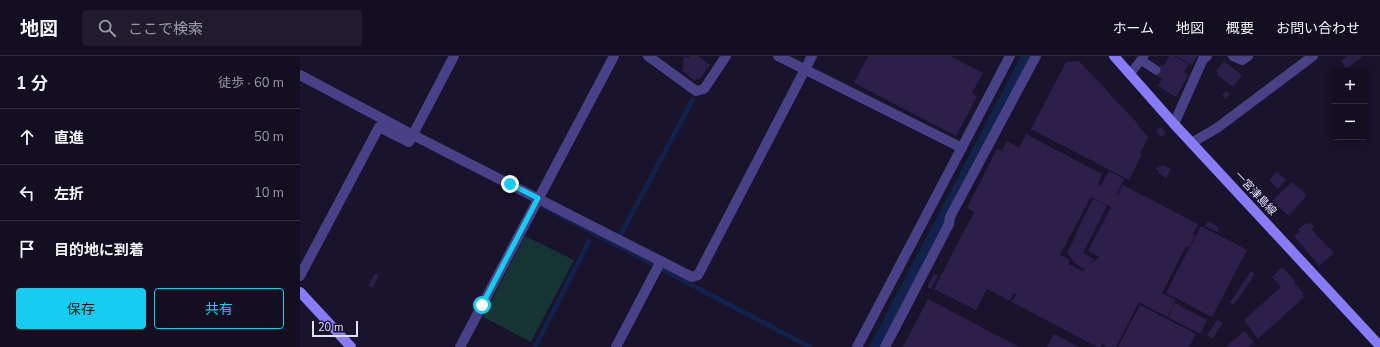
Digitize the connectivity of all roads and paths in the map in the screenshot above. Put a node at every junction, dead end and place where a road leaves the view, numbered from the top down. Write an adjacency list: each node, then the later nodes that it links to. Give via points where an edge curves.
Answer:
1 (454, 56): 20 (street)
2 (614, 56): 23 (street)
3 (648, 56): 4 (street, via 696,91 704,89)
4 (726, 56)
5 (778, 56): 15 (street)
6 (812, 56): 15 (street)
7 (1010, 56): 22 (street)
8 (1036, 56): 32 (street, via 950,217 949,224)
9 (1114, 56): 17 (main road, 一宮津島線)
10 (1207, 56): 19 (street, via 1203,59)
11 (1233, 56): 12 (street, via 1242,60)
12 (1248, 56)
13 (1313, 56): 21 (street, via 1217,128)
14 (1142, 58): 16 (lane); 17 (lane)
15 (805, 69): 22 (street); 24 (street, via 698,275 692,277)
16 (1156, 70)
17 (1130, 74): 19 (main road, 一宮津島線)
18 (300, 75): 20 (street)
19 (1174, 124): 21 (main road, 一宮津島線)
20 (413, 135): 23 (street); 25 (street, via 409,142 379,127)
21 (1192, 142): 27 (main road, 一宮津島線)
22 (962, 148): 31 (street)
23 (538, 198): 24 (street); 29 (street)
24 (661, 261): 30 (street)
25 (300, 276)
26 (300, 292): 28 (main road)
27 (1380, 346)
28 (351, 347)
29 (460, 347)
30 (616, 347)
31 (857, 347)
32 (885, 347)

